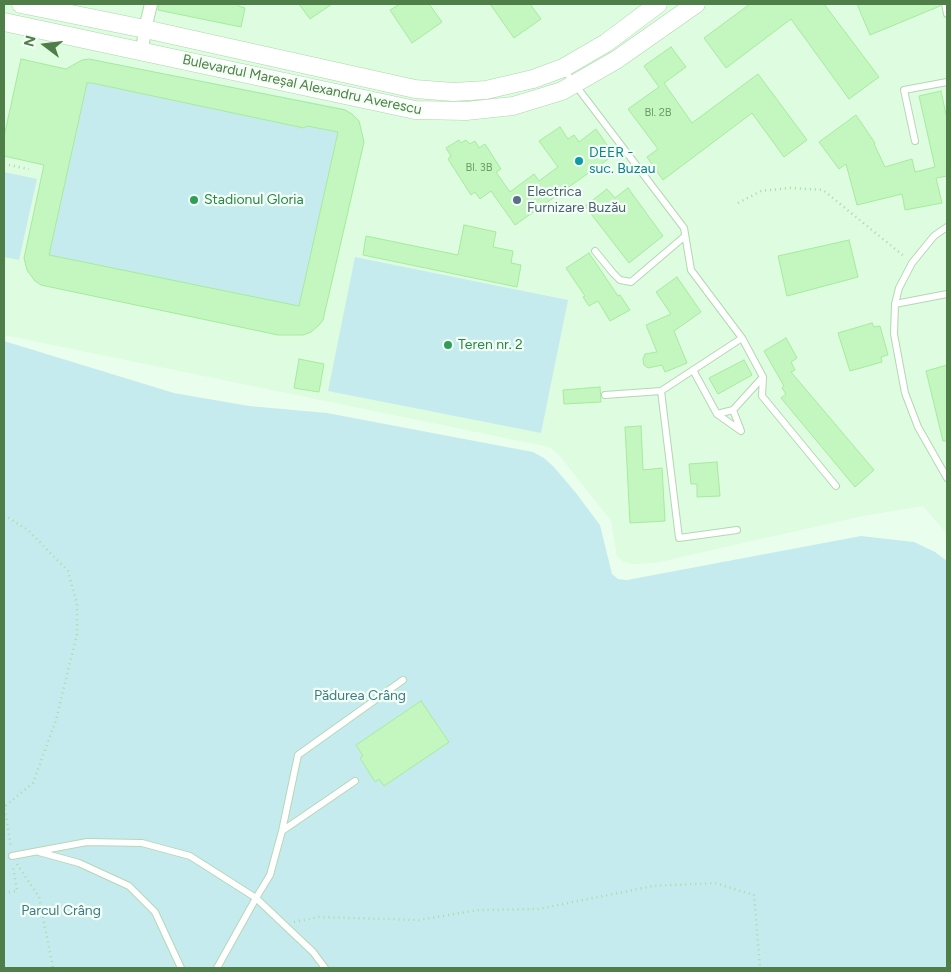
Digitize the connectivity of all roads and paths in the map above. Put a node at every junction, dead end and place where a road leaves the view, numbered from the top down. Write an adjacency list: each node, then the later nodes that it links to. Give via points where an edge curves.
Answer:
1 (21, 4): 8 (main road, Bulevardul Mareșal Alexandru Averescu)
2 (151, 4): 8 (street)
3 (658, 4): 10 (main road, Bulevardul Mareșal Alexandru Averescu, via 606,43)
4 (945, 4): 6 (lane)
5 (687, 6): 12 (main road, Bulevardul Mareșal Alexandru Averescu, via 616,60)
6 (947, 14)
7 (4, 22): 9 (main road, Bulevardul Mareșal Alexandru Averescu)
8 (145, 29): 9 (street); 10 (main road, Bulevardul Mareșal Alexandru Averescu, via 415,89 486,90)
9 (142, 51): 12 (main road, Bulevardul Mareșal Alexandru Averescu, via 414,110 439,112 490,110 541,98)
10 (563, 68): 12 (lane)
11 (947, 82): 13 (lane, via 904,90)
12 (574, 85): 18 (lane, via 684,228)
13 (915, 141)
14 (4, 164): 15 (path)
15 (29, 169)
16 (738, 203): 20 (path, via 761,191 790,188 823,190)
17 (947, 227): 20 (lane, via 934,236)
18 (685, 236): 19 (lane, via 630,282 613,274); 23 (lane, via 691,270)
19 (596, 251)
20 (912, 263): 22 (lane)
21 (947, 294): 22 (lane)
22 (895, 304): 32 (lane, via 894,334 905,393 918,427)
23 (742, 338): 24 (lane); 25 (lane)
24 (693, 370): 26 (lane); 31 (lane)
25 (763, 377): 27 (lane); 29 (lane)
26 (661, 391): 28 (lane); 35 (lane, via 679,538)
27 (749, 391): 29 (lane); 30 (lane)
28 (605, 396)
29 (762, 396): 33 (lane)
30 (733, 410): 31 (lane); 31 (lane, via 741,431)
31 (718, 414)
32 (947, 478)
33 (836, 486)
34 (4, 515): 38 (path, via 28,530 68,571 77,604 77,634 56,720 33,783 4,807)
35 (737, 530)
36 (403, 680): 39 (lane, via 298,755)
37 (355, 781): 39 (lane)
38 (7, 822)
39 (282, 831): 42 (lane, via 270,875)
40 (38, 851): 41 (lane); 42 (lane, via 87,842 142,843 190,856); 45 (lane, via 79,863 129,886 155,912)
41 (12, 856): 44 (path, via 39,897)
42 (256, 898): 43 (lane); 46 (lane)
43 (283, 924): 47 (lane); 48 (path, via 319,917 419,920 479,910 538,909 653,886 714,883 754,894)
44 (54, 968)
45 (181, 968)
46 (217, 968)
47 (325, 968)
48 (760, 968)

